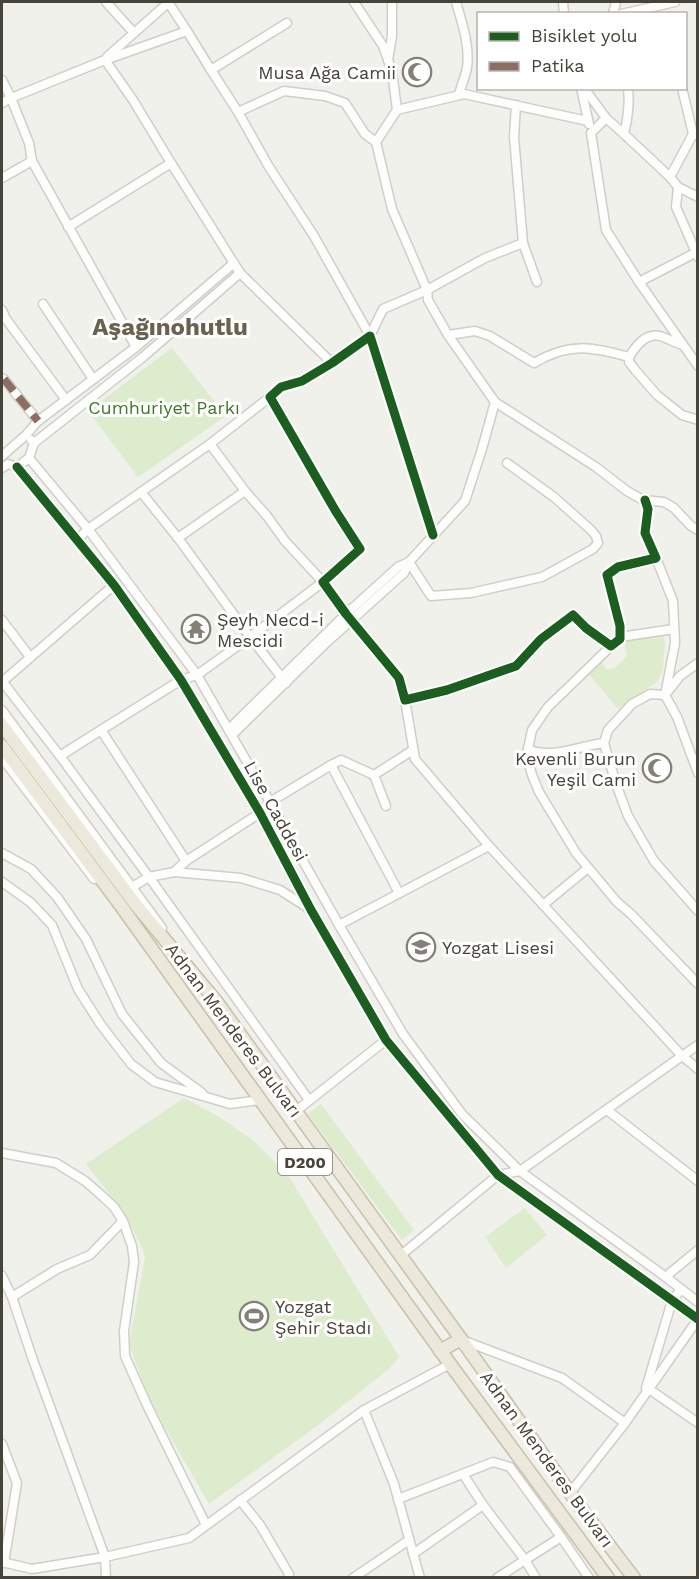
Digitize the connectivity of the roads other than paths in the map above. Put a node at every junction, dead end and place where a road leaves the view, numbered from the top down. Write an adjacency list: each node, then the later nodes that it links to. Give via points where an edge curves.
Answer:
1 (106, 2): 10 (street)
2 (168, 2): 9 (street); 10 (street)
3 (354, 2): 12 (street)
4 (392, 2): 12 (street)
5 (456, 2): 19 (street, via 468,48)
6 (667, 5): 7 (street)
7 (631, 12)
8 (287, 23): 13 (street)
9 (187, 31): 11 (street); 13 (street)
10 (134, 33): 11 (street)
11 (105, 60): 20 (street); 32 (street)
12 (388, 60): 23 (street)
13 (211, 70): 24 (street)
14 (2, 80): 20 (street)
15 (583, 90): 26 (street)
16 (585, 90): 25 (street)
17 (628, 90): 28 (street)
18 (683, 90): 29 (street)
19 (459, 95): 22 (street); 23 (street)
20 (10, 98): 21 (street); 31 (street, via 29,143)
21 (2, 103)
22 (516, 105): 26 (street); 38 (street, via 514,137)
23 (397, 110): 30 (street)
24 (238, 112): 30 (street, via 284,92 325,96 345,103 365,134); 49 (street)
25 (606, 118): 27 (street); 28 (street)
26 (588, 121): 27 (street)
27 (591, 133): 43 (street, via 606,230)
28 (624, 134): 33 (street)
29 (695, 135): 33 (street)
30 (376, 142): 44 (street, via 392,209)
31 (32, 161): 34 (street); 37 (street)
32 (171, 163): 37 (street); 40 (street)
33 (670, 177): 35 (street)
34 (2, 178)
35 (678, 187): 36 (street); 39 (street, via 676,207)
36 (698, 197)
37 (68, 227): 51 (street)
38 (523, 243): 42 (street); 44 (street, via 485,258)
39 (696, 255): 43 (street)
40 (234, 263): 41 (street); 51 (street)
41 (240, 273): 53 (street); 63 (street)
42 (537, 282)
43 (639, 282): 50 (street)
44 (427, 291): 48 (street); 49 (street, via 383,309)
45 (43, 304): 56 (street)
46 (2, 310): 47 (street)
47 (4, 321): 58 (street)
48 (448, 335): 52 (street, via 475,331 534,363 560,351 585,347); 59 (street)
49 (370, 336): 53 (street); 75 (street)
50 (683, 345): 52 (street, via 652,336 644,339); 54 (street)
51 (136, 346): 56 (street)
52 (629, 357): 60 (street, via 629,362 657,394 682,415)
53 (332, 363): 57 (street, via 302,381 281,387)
54 (698, 366)
55 (2, 378): 61 (street)
56 (93, 379): 58 (street)
57 (270, 397): 64 (street); 80 (street, via 360,549)
58 (66, 400): 61 (street)
59 (495, 402): 72 (street); 75 (street, via 465,501)
60 (698, 420)
61 (38, 421): 62 (street)
62 (26, 435): 63 (street); 65 (street)
63 (34, 444): 66 (street)
64 (210, 444): 70 (street); 71 (street)
65 (3, 455): 68 (street)
66 (29, 458): 69 (street); 73 (street, Lise Caddesi)
67 (507, 463): 79 (street, via 554,497 591,530 598,543 542,577 471,592 430,596)
68 (5, 466): 69 (street)
69 (17, 467): 77 (street, Lise Caddesi)
70 (141, 492): 73 (street); 76 (street)
71 (245, 492): 76 (street); 80 (street)
72 (645, 500): 74 (street, via 664,502); 78 (street, via 645,533)
73 (88, 530): 77 (street); 90 (street, Lise Caddesi)
74 (698, 530)
75 (432, 535): 79 (street)
76 (178, 538): 85 (street)
77 (77, 540): 81 (street, Lise Caddesi)
78 (656, 558): 84 (street, via 673,601); 86 (street, via 618,567 607,575)
79 (409, 562): 82 (street, via 398,567)
80 (323, 582): 82 (street); 85 (street)
81 (114, 585): 88 (street); 91 (street, Lise Caddesi)
82 (349, 617): 93 (street); 95 (street, via 399,678)
83 (2, 620): 88 (street)
84 (674, 629): 86 (street); 94 (street)
85 (250, 637): 90 (street); 93 (street)
86 (620, 637): 87 (street)
87 (611, 646): 95 (street, via 573,615 541,639 516,666); 102 (street, via 548,707 532,730)
88 (30, 657): 92 (street)
89 (698, 663): 94 (street, via 680,676)
90 (197, 675): 91 (street); 99 (street, Lise Caddesi)
91 (181, 680): 98 (street); 111 (street, Lise Caddesi)
92 (2, 681): 104 (street)
93 (284, 681): 99 (street)
94 (665, 695): 100 (street, via 650,694 632,704 608,730); 107 (street)
95 (405, 700): 103 (street)
96 (2, 710): 119 (street)
97 (2, 725): 126 (highway, Adnan Menderes Bulvarı / D200, via 136,905)
98 (101, 730): 104 (street); 114 (street)
99 (230, 732): 109 (street, Lise Caddesi)
100 (604, 743): 102 (street, via 565,752); 123 (street, via 628,816 654,861)
101 (2, 746): 128 (highway, Adnan Menderes Bulvarı / D200)
102 (528, 749): 115 (street, via 540,792)
103 (413, 750): 108 (street); 112 (street, via 415,759)
104 (60, 756): 117 (street)
105 (2, 758): 128 (street)
106 (331, 765): 108 (street, via 341,759); 109 (street); 120 (street)
107 (698, 773)
108 (374, 775): 110 (street)
109 (270, 802): 111 (street); 124 (street, Lise Caddesi)
110 (386, 806)
111 (260, 813): 114 (street); 122 (street, Lise Caddesi)
112 (489, 846): 120 (street); 121 (street)
113 (2, 853): 132 (street, via 31,869 57,897 86,939 122,1014 160,1063)
114 (186, 861): 116 (street)
115 (588, 868): 121 (street); 125 (street)
116 (174, 872): 117 (street); 122 (street, via 241,878 280,890)
117 (149, 877): 119 (street); 134 (street)
118 (2, 882): 132 (street, via 30,902 52,925 78,989 131,1064 155,1082)
119 (132, 887): 126 (street)
120 (399, 893): 124 (street)
121 (543, 905): 130 (street)
122 (310, 910): 127 (street, Lise Caddesi)
123 (698, 911)
124 (339, 925): 138 (street, Lise Caddesi, via 416,1052 462,1114)
125 (698, 984)
126 (216, 1001): 136 (highway, Adnan Menderes Bulvarı / D200)
127 (387, 1040): 134 (street); 139 (street, Lise Caddesi)
128 (218, 1042): 133 (highway, Adnan Menderes Bulvarı / D200)
129 (698, 1045): 130 (street)
130 (682, 1056): 131 (street); 135 (street)
131 (698, 1069)
132 (207, 1097): 133 (street, via 230,1104)
133 (260, 1100): 153 (highway, Adnan Menderes Bulvarı / D200)
134 (309, 1100): 136 (street)
135 (607, 1110): 138 (street); 140 (street)
136 (296, 1111): 143 (highway, Adnan Menderes Bulvarı / D200)
137 (2, 1153): 141 (street, via 56,1163 85,1181 114,1207)
138 (520, 1171): 139 (street); 145 (street, Lise Caddesi)
139 (498, 1175): 143 (street); 148 (street, Lise Caddesi)
140 (698, 1180)
141 (123, 1221): 147 (street, via 90,1255 57,1269); 168 (street, via 134,1262 124,1331 125,1356)
142 (698, 1250): 145 (street)
143 (400, 1256): 151 (highway, Adnan Menderes Bulvarı / D200)
144 (2, 1276): 147 (street)
145 (667, 1278): 146 (street, Lise Caddesi)
146 (681, 1289): 148 (street); 149 (street, Lise Caddesi)
147 (12, 1297): 172 (street)
148 (672, 1301): 150 (street, Lise Caddesi); 158 (street)
149 (698, 1302)
150 (698, 1319): 157 (street)
151 (461, 1339): 152 (street); 153 (highway); 155 (highway, Adnan Menderes Bulvarı / D200)
152 (482, 1348): 155 (street); 160 (street, via 562,1378)
153 (440, 1351): 154 (highway, Adnan Menderes Bulvarı / D200)
154 (450, 1364): 156 (highway, Adnan Menderes Bulvarı / D200); 159 (street)
155 (478, 1364): 156 (highway); 164 (highway, Adnan Menderes Bulvarı / D200)
156 (459, 1376): 183 (highway, Adnan Menderes Bulvarı / D200)
157 (649, 1389): 158 (street); 161 (street)
158 (643, 1397): 160 (street)
159 (364, 1410): 165 (street); 166 (street)
160 (625, 1423): 164 (street)
161 (698, 1423)
162 (2, 1444): 174 (street, via 17,1483)
163 (463, 1474): 165 (street); 167 (street); 169 (street, via 493,1462 510,1467)
164 (570, 1493): 184 (highway, Adnan Menderes Bulvarı / D200)
165 (398, 1499): 170 (street)
166 (240, 1500): 168 (street); 177 (street, via 260,1525)
167 (483, 1505): 171 (street); 173 (street)
168 (206, 1525): 172 (street, via 189,1538)
169 (561, 1537): 173 (street); 182 (street)
170 (409, 1540): 171 (street); 178 (street)
171 (413, 1554): 179 (street)
172 (105, 1557): 175 (street); 176 (street)
173 (525, 1560): 180 (street); 181 (street)
174 (3, 1562): 175 (street)
175 (32, 1574)
176 (106, 1578)
177 (288, 1578)
178 (353, 1578)
179 (420, 1578)
180 (497, 1578)
181 (536, 1578)
182 (589, 1578)
183 (608, 1578)
184 (634, 1578)

